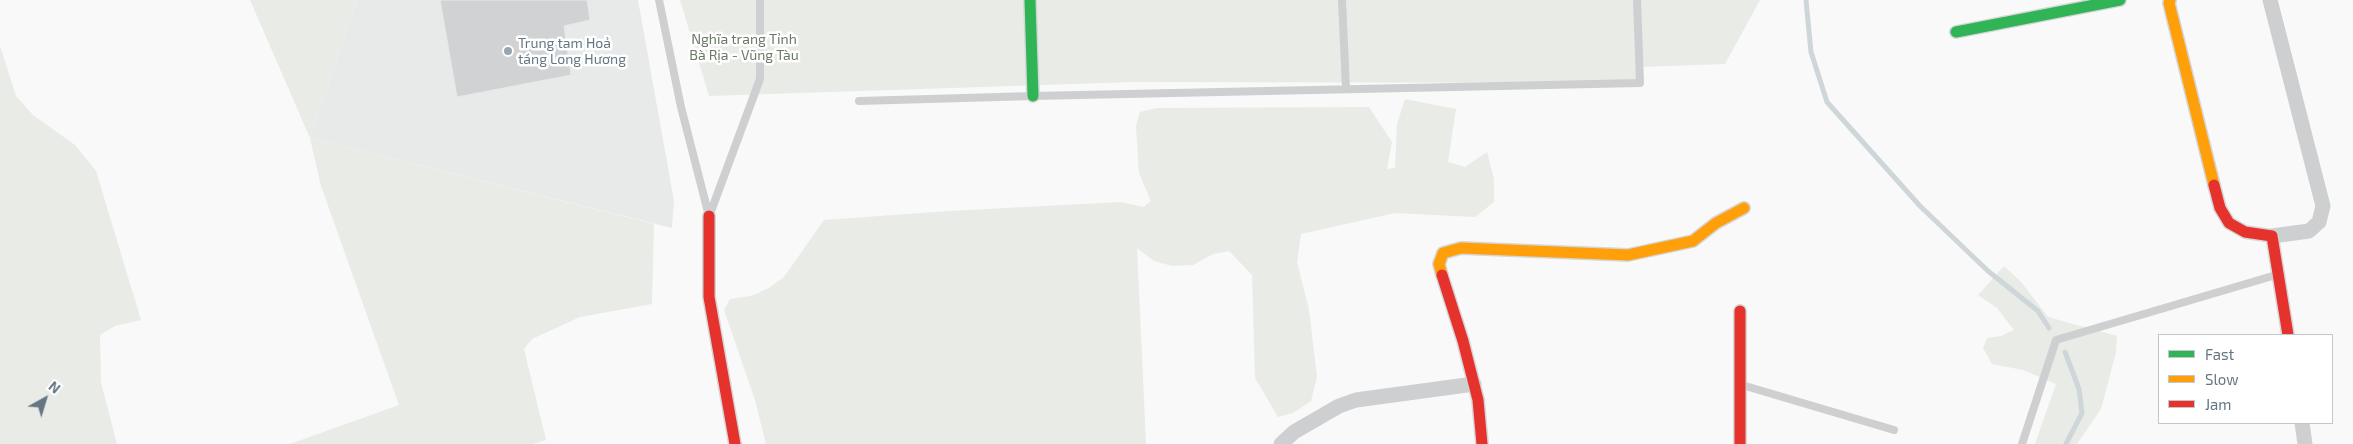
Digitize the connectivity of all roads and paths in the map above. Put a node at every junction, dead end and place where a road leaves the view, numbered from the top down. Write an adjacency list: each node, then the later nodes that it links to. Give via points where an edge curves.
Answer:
1 (659, 0): 14 (lane, via 681,107)
2 (760, 0): 14 (lane, via 760,79)
3 (1030, 0): 11 (street)
4 (1342, 0): 10 (lane)
5 (1638, 0): 10 (lane, via 1640,84)
6 (2120, 0): 9 (street)
7 (2170, 0): 15 (street, via 2220,208 2229,223 2245,232)
8 (2270, 0): 15 (street, via 2323,206 2319,222 2309,231)
9 (1956, 32)
10 (1346, 89): 11 (lane)
11 (1033, 96): 12 (lane)
12 (859, 101)
13 (1744, 208): 19 (street, via 1716,223 1694,241 1628,255 1461,248 1443,253 1440,264)
14 (709, 216): 23 (street, via 710,297)
15 (2272, 236): 16 (street)
16 (2278, 275): 18 (street); 27 (lane, via 2056,340)
17 (1740, 311): 20 (street)
18 (2288, 334)
19 (1474, 384): 24 (street, via 1356,400 1309,423); 25 (street)
20 (1739, 384): 22 (lane); 26 (street)
21 (2302, 424): 28 (street)
22 (1894, 430)
23 (735, 444)
24 (1281, 444)
25 (1482, 444)
26 (1740, 444)
27 (2022, 444)
28 (2305, 444)

